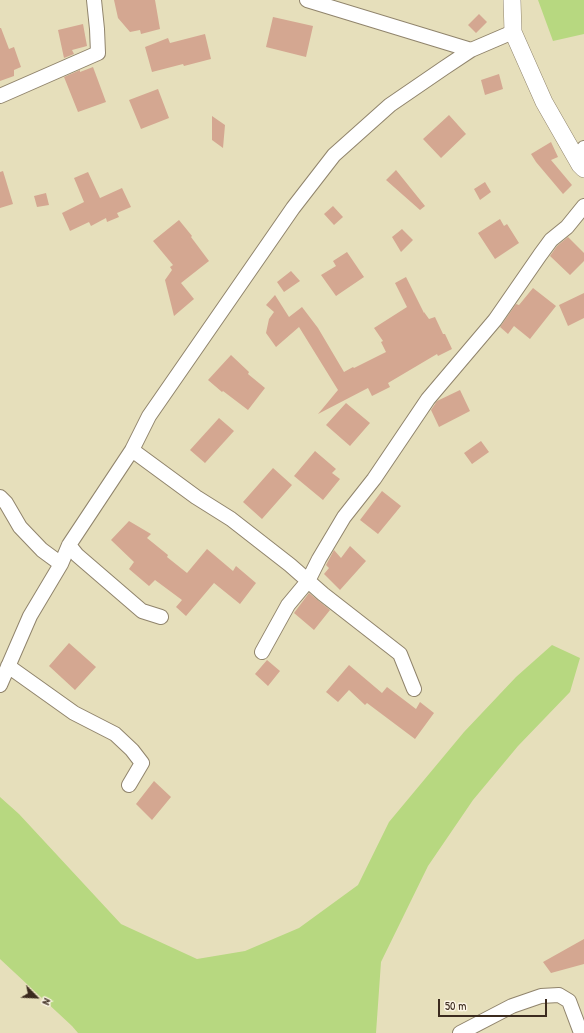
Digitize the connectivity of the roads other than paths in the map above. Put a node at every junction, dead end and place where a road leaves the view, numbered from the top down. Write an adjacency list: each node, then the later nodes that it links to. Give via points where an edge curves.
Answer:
1 (94, 0): 6 (street, via 98,53)
2 (306, 0): 5 (street)
3 (512, 0): 4 (street)
4 (513, 32): 5 (street); 7 (street, via 544,102)
5 (470, 50): 9 (street, via 390,105 334,155 293,208 149,416)
6 (0, 96)
7 (581, 158)
8 (584, 206): 13 (street, via 567,227 551,240 496,320 428,399 374,479 344,517)
9 (132, 450): 11 (street); 13 (street, via 196,497 231,518)
10 (0, 497): 12 (street, via 20,527 42,550)
11 (69, 545): 12 (street); 14 (street, via 142,612)
12 (61, 564): 16 (street, via 30,616)
13 (308, 581): 15 (street, via 288,605); 18 (street, via 400,654)
14 (161, 617)
15 (262, 652)
16 (8, 666): 17 (street); 19 (street, via 74,713 115,734 132,750 142,762)
17 (0, 685)
18 (414, 689)
19 (129, 785)
20 (460, 1033): 21 (street, via 512,1006 541,996 559,995 569,1002)
21 (581, 1033)

